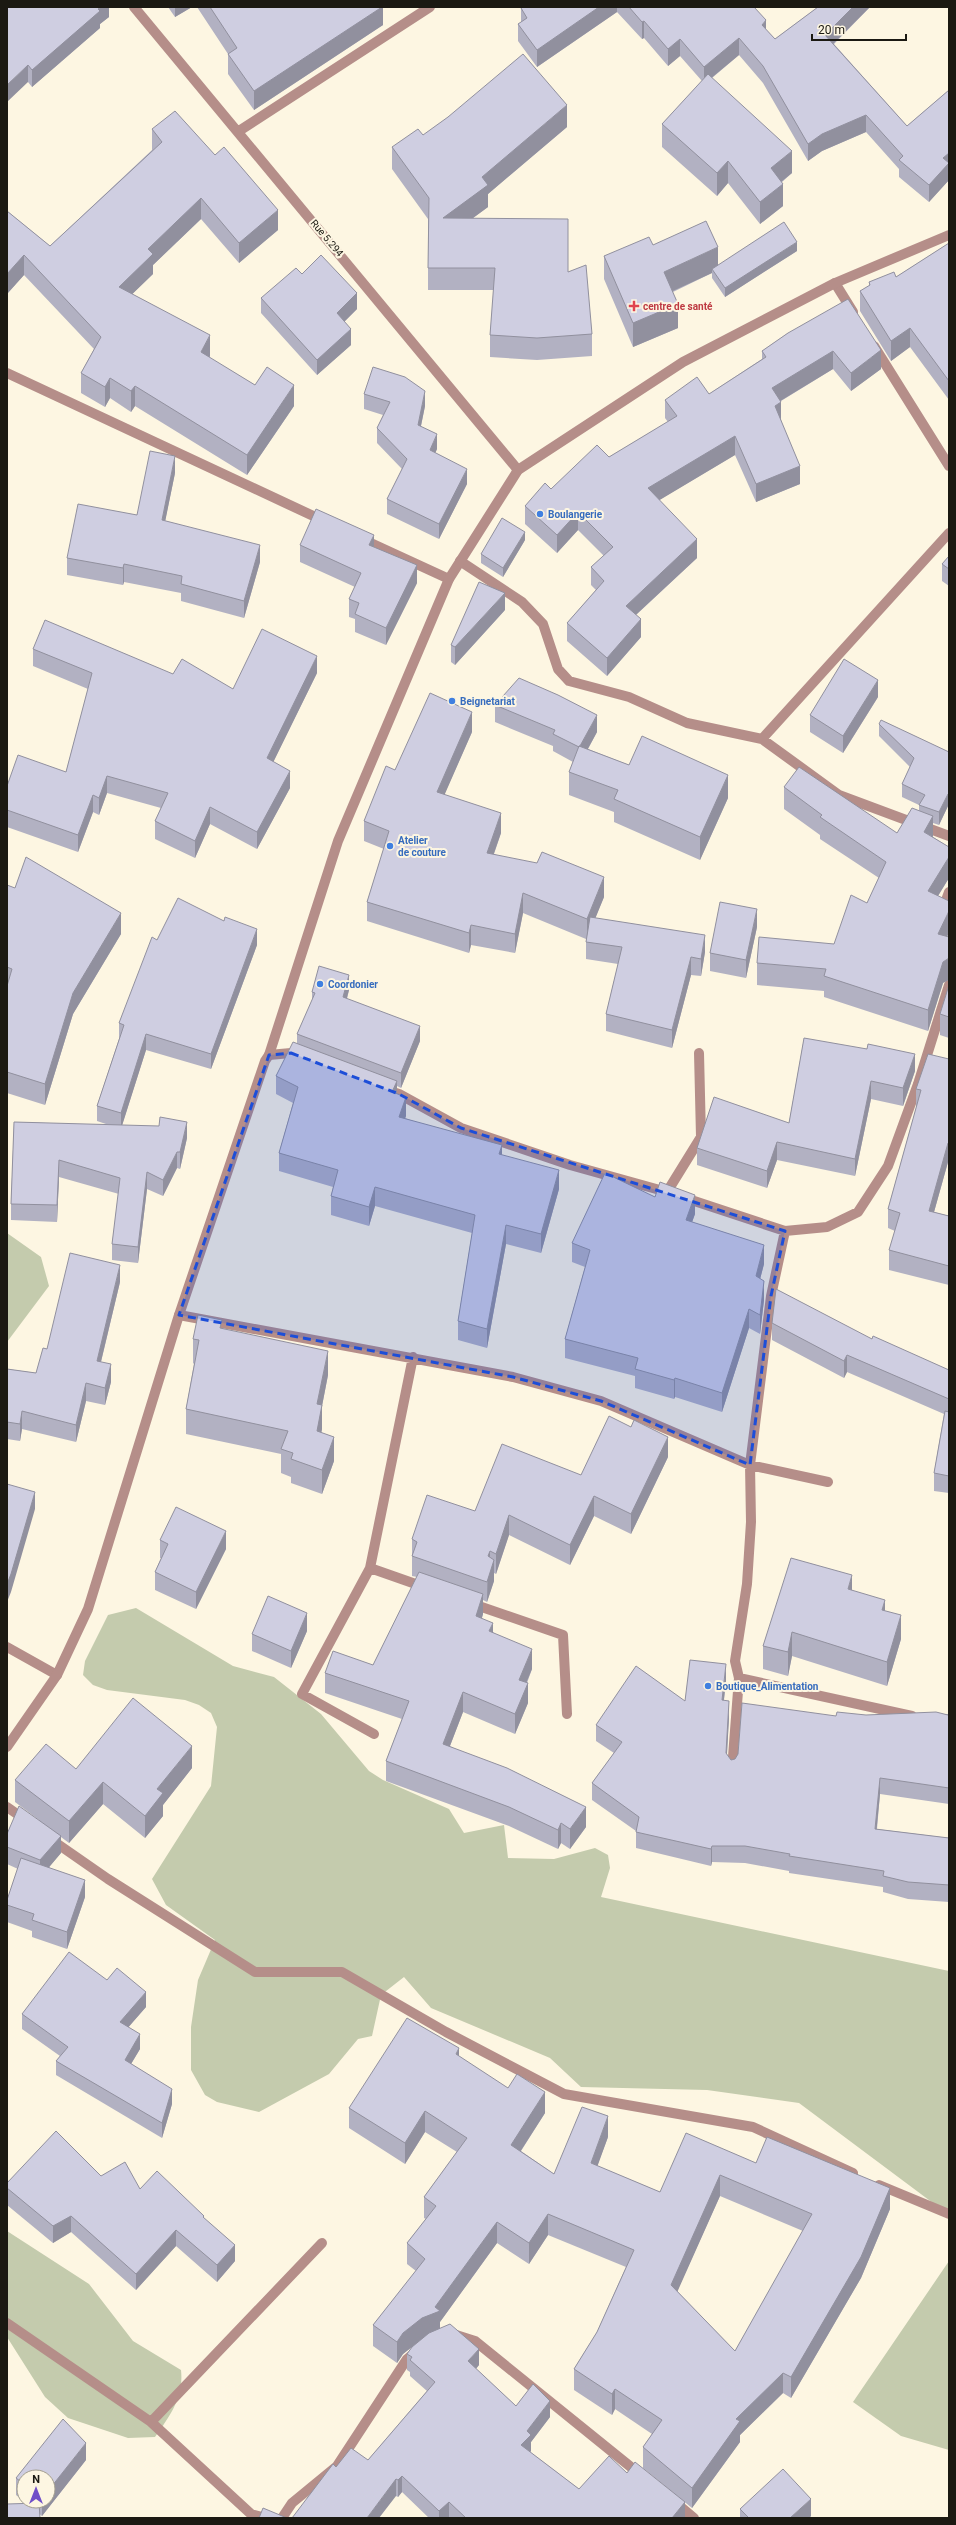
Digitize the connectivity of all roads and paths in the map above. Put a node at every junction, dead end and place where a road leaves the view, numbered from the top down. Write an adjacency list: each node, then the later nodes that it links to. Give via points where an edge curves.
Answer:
1 (134, 7): 3 (street, Rue 5.294)
2 (430, 7): 3 (street)
3 (239, 131): 10 (street, Rue 5.294)
4 (949, 236): 5 (street)
5 (835, 283): 6 (street); 10 (street, via 683,362)
6 (860, 324)
7 (868, 337): 9 (street)
8 (7, 373): 11 (street)
9 (949, 466)
10 (518, 470): 14 (street)
11 (333, 525)
12 (949, 533): 16 (street)
13 (355, 535): 15 (street)
14 (460, 561): 15 (street); 16 (street, via 522,602 543,624 558,669 569,681 629,697 687,723)
15 (449, 579): 22 (street, via 338,841)
16 (762, 739): 17 (street, via 839,795)
17 (949, 836)
18 (949, 892): 19 (street, via 945,903)
19 (949, 908)
20 (949, 985): 26 (street, via 918,1084 888,1166 858,1212 827,1227)
21 (699, 1053): 25 (street, via 701,1137)
22 (269, 1055): 23 (street, via 291,1053); 27 (street, via 262,1069)
23 (312, 1062)
24 (378, 1086): 25 (street, via 399,1094 461,1128 570,1165)
25 (667, 1192): 26 (street)
26 (785, 1231): 29 (street, via 771,1296)
27 (179, 1315): 28 (street); 35 (street, via 88,1609)
28 (413, 1357): 29 (street, via 513,1377 601,1401); 31 (street)
29 (750, 1465): 30 (street); 36 (street, via 751,1522 747,1584 735,1660)
30 (828, 1482)
31 (370, 1568): 32 (street); 39 (street, via 302,1694)
32 (437, 1591)
33 (459, 1599): 37 (street, via 563,1635)
34 (7, 1647): 35 (street)
35 (57, 1674): 40 (street)
36 (739, 1678): 38 (street); 41 (street)
37 (567, 1714)
38 (926, 1720)
39 (374, 1734)
40 (7, 1747)
41 (732, 1770)
42 (7, 1807): 43 (street, via 108,1880 255,1972 342,1972 446,2032 564,2094 753,2127 865,2179)
43 (949, 2214)
44 (322, 2243): 48 (street)
45 (7, 2323): 48 (street)
46 (445, 2336): 49 (street, via 452,2333 475,2341)
47 (426, 2344): 52 (street, via 407,2359 337,2466 292,2503)
48 (151, 2422): 51 (street, via 251,2514)
49 (652, 2484)
50 (664, 2493): 53 (street)
51 (266, 2518)
52 (282, 2518)
53 (694, 2518)

